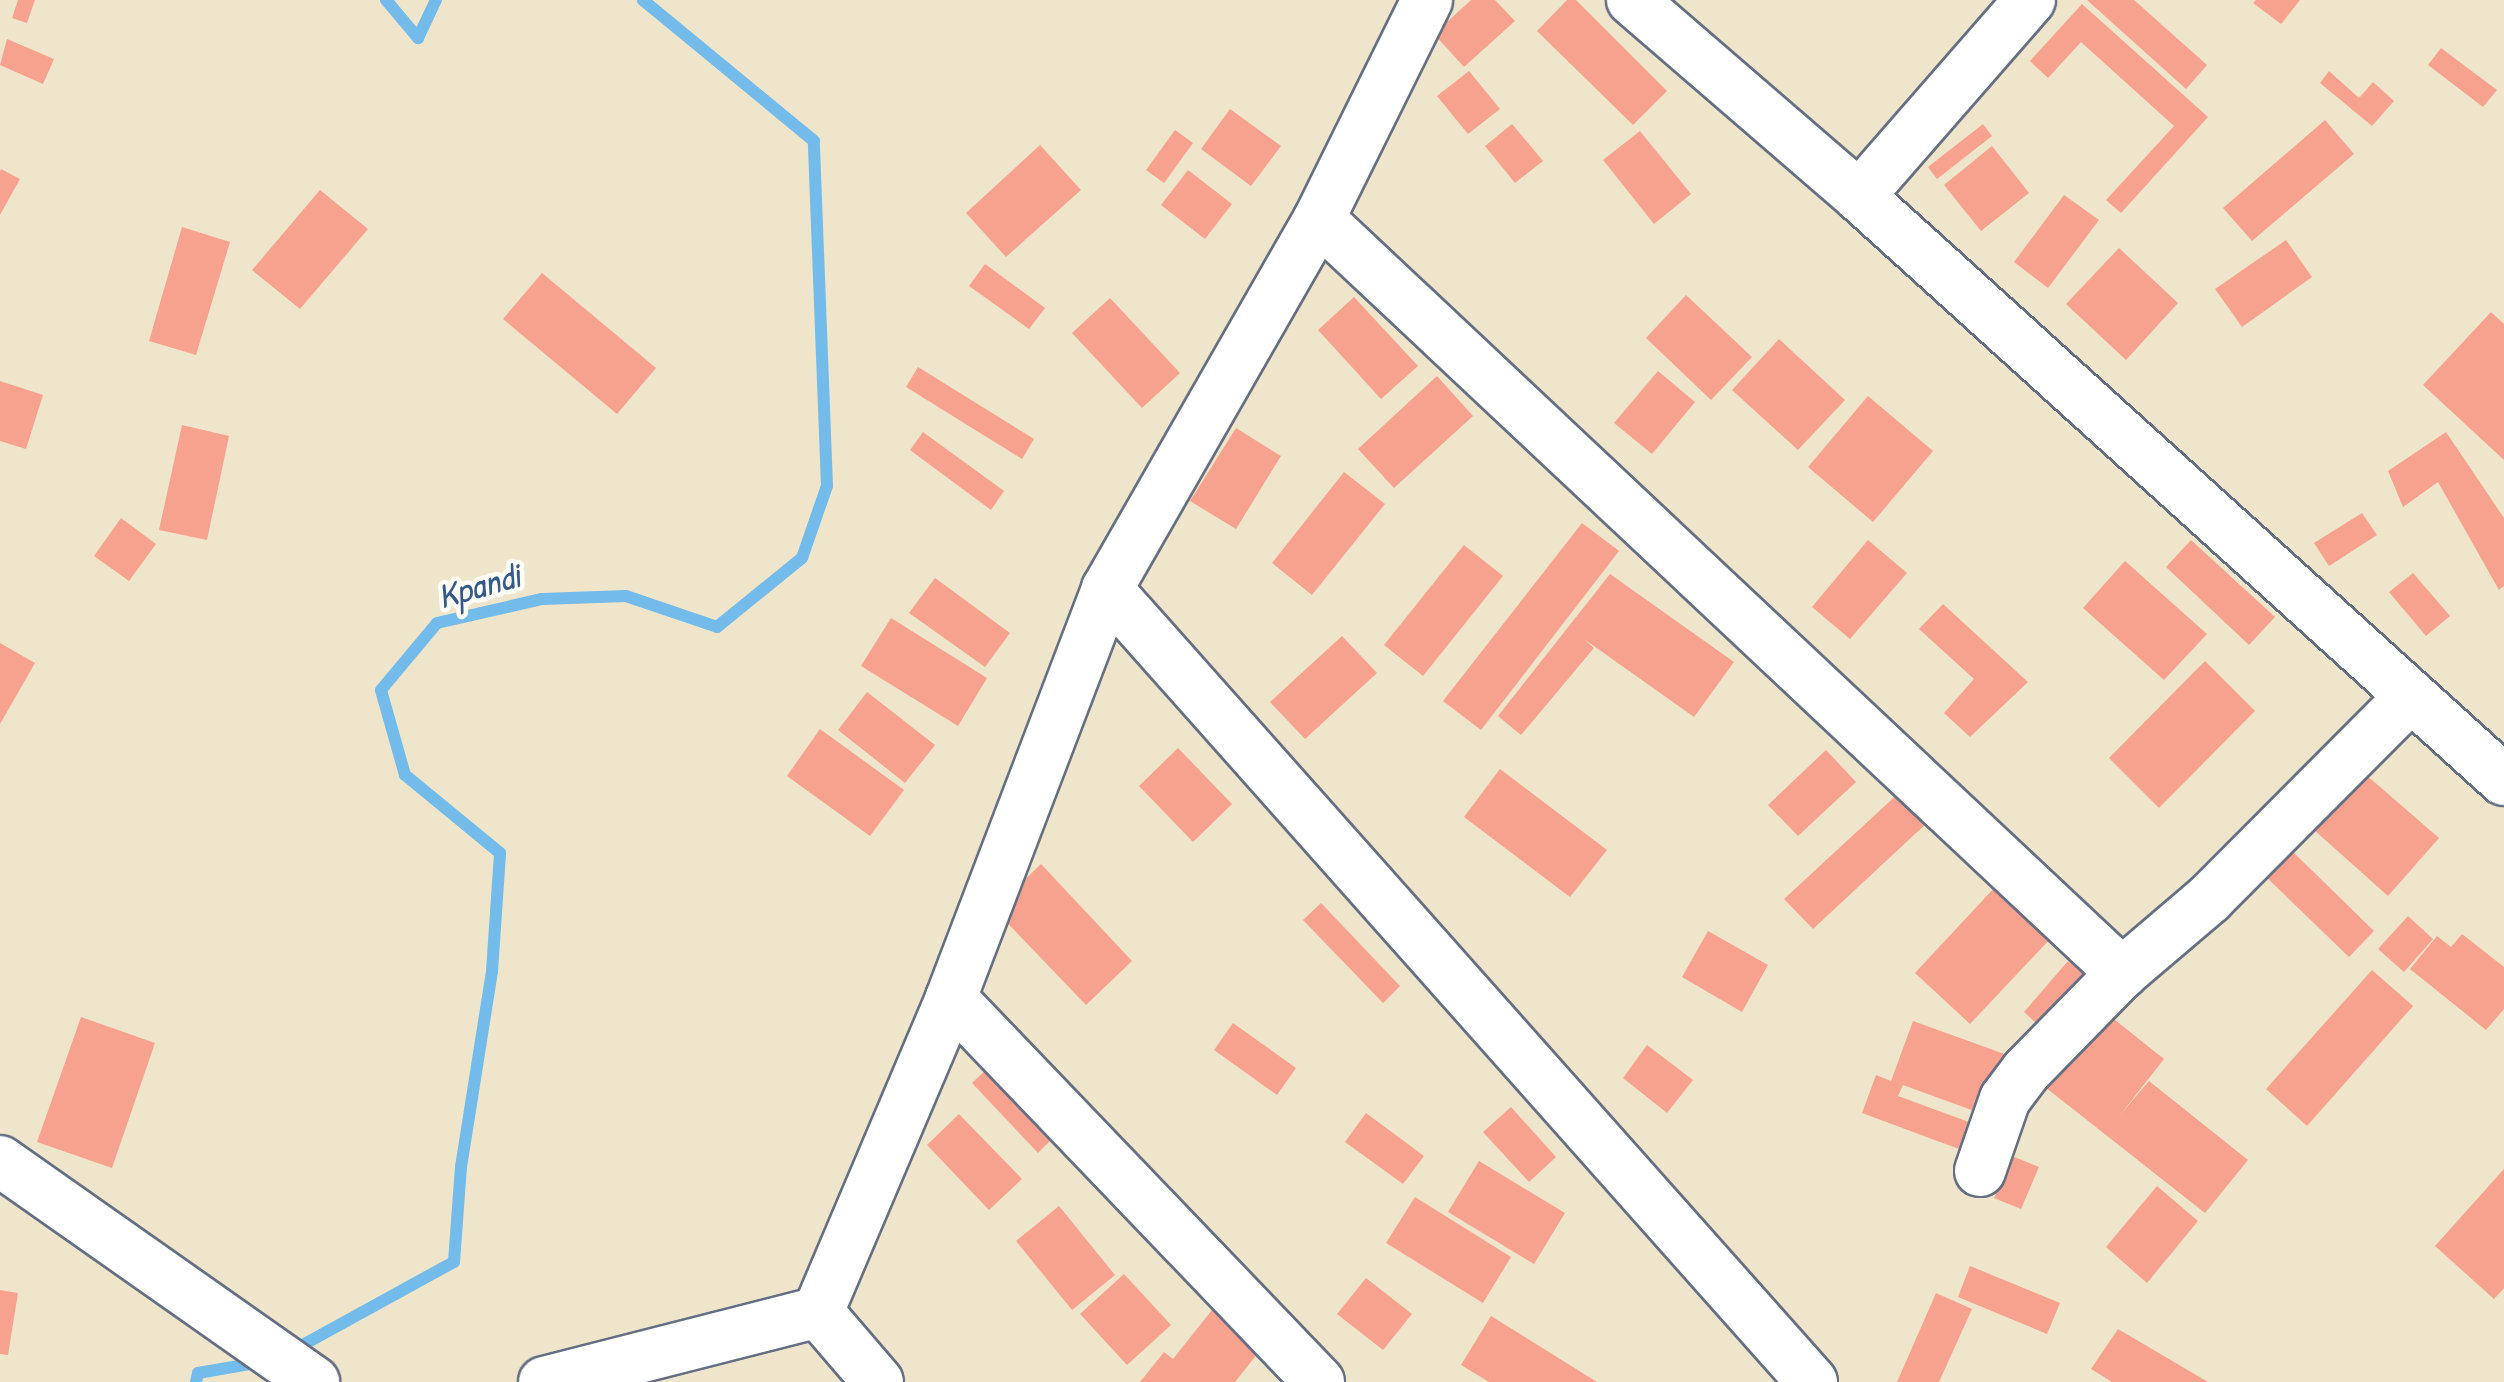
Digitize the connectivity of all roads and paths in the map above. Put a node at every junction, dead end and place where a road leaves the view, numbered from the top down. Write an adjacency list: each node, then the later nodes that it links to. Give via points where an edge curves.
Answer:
1 (1427, 0): 5 (street)
2 (1632, 0): 4 (street)
3 (2030, 0): 4 (street)
4 (1859, 196): 7 (street)
5 (1319, 218): 6 (street); 9 (street)
6 (1107, 589): 10 (street); 18 (street)
7 (2411, 696): 8 (street); 9 (street, via 2209,898)
8 (2504, 780)
9 (2122, 972): 12 (street, via 2005,1099)
10 (951, 998): 13 (street); 17 (street)
11 (0, 1161): 14 (street)
12 (1980, 1171)
13 (818, 1312): 15 (street); 16 (street)
14 (314, 1382)
15 (544, 1382)
16 (878, 1382)
17 (1319, 1382)
18 (1812, 1382)

